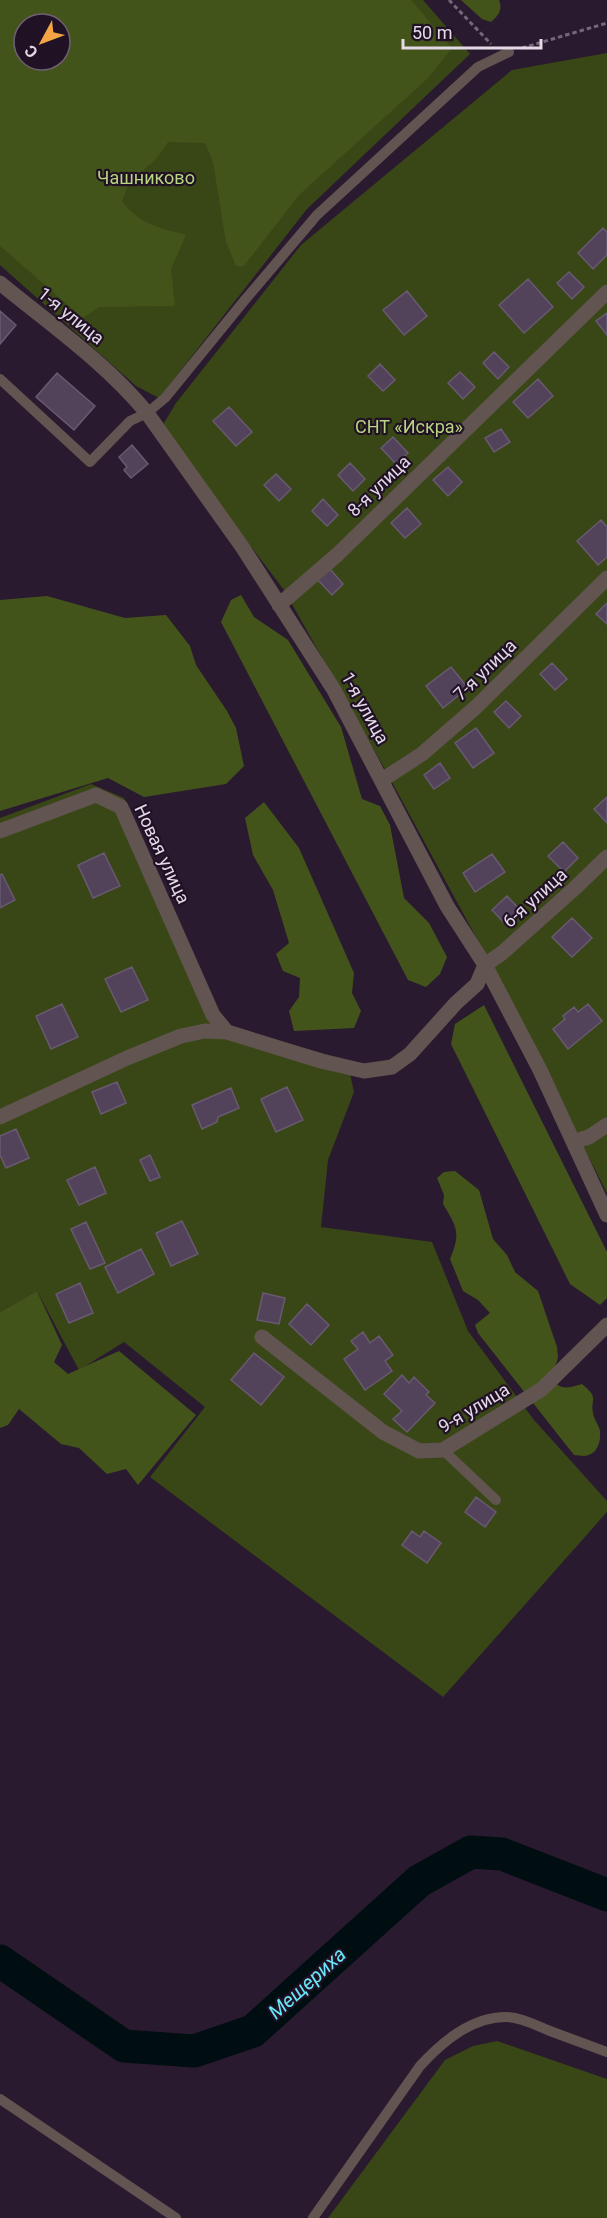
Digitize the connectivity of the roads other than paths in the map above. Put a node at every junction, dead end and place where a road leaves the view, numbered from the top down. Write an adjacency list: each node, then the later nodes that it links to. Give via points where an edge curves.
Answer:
1 (509, 52): 5 (lane, via 478,67 317,215 165,398)
2 (0, 283): 5 (street, 1-я улица, via 109,372)
3 (607, 292): 7 (street, 8-я улица, via 338,554)
4 (0, 379): 5 (lane, via 90,462 130,421)
5 (147, 413): 7 (street, 1-я улица)
6 (607, 578): 8 (street, 7-я улица, via 476,707 422,754)
7 (279, 605): 8 (street, 1-я улица, via 334,690)
8 (382, 780): 11 (street, 1-я улица, via 447,906)
9 (0, 831): 12 (street, Новая улица, via 96,795 121,807 213,1015)
10 (607, 856): 11 (street, 6-я улица)
11 (485, 965): 12 (street, via 477,984 410,1054 392,1067 364,1071); 15 (street, 1-я улица)
12 (227, 1032): 13 (street, via 181,1036 87,1075)
13 (0, 1118)
14 (607, 1125): 15 (street)
15 (574, 1141): 16 (street, 1-я улица)
16 (607, 1215)
17 (607, 1325): 19 (street, 9-я улица, via 542,1389)
18 (262, 1336): 19 (street, 9-я улица, via 383,1432 419,1451)
19 (443, 1450): 20 (lane)
20 (496, 1500)
21 (607, 2052): 24 (lane, via 507,2017 458,2032 420,2066)
22 (0, 2099): 23 (lane)
23 (176, 2218)
24 (313, 2218)

